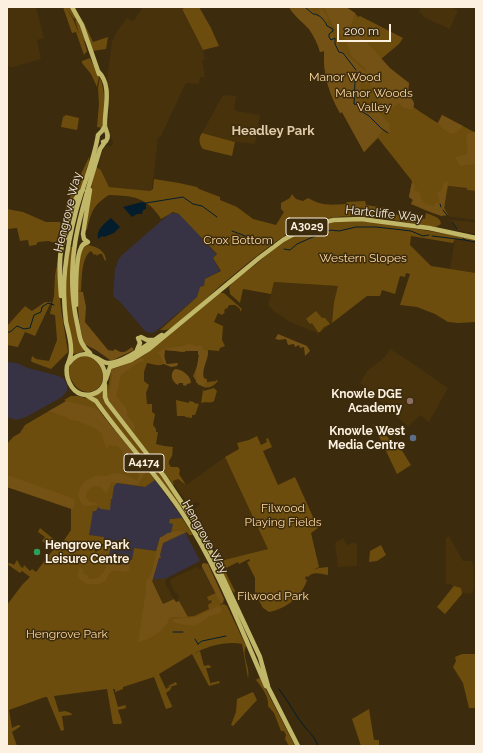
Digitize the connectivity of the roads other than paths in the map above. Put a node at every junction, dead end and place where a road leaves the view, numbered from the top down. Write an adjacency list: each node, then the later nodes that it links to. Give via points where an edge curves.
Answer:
1 (71, 7): 2 (highway, via 103,79 107,95)
2 (104, 132): 3 (highway, via 99,133); 4 (highway, via 108,138)
3 (97, 137): 4 (highway, via 100,142); 6 (highway, Hengrove Way / A4174)
4 (105, 142): 5 (highway, Hengrove Way / A4174, via 100,149)
5 (94, 170): 7 (highway, Hengrove Way / A4174); 10 (highway, via 83,232 84,239 88,242 80,248)
6 (83, 190): 7 (highway, Hengrove Way / A4174); 12 (highway, via 78,194 64,233 66,237 62,242 60,259 61,295)
7 (73, 234): 9 (highway, Hengrove Way / A4174)
8 (476, 238): 11 (highway, Hartcliffe Way / A3029, via 372,220 328,220 310,225 280,242)
9 (72, 244): 10 (highway, Hengrove Way / A4174, via 72,295); 12 (highway, Hengrove Way / A4174, via 66,261 64,287)
10 (76, 317): 15 (highway, Hengrove Way / A4174, via 82,345)
11 (179, 324): 13 (highway, Hartcliffe Way); 18 (highway, Hartcliffe Way, via 135,358 110,368)
12 (69, 338): 17 (highway, Hengrove Way / A4174)
13 (155, 340): 14 (highway, Hartcliffe Way); 14 (highway, via 139,337 140,346)
14 (136, 352): 16 (highway, Hartcliffe Way, via 110,363)
15 (91, 355): 16 (highway, A4174); 17 (highway, via 79,354)
16 (96, 358): 18 (highway, A4174, via 105,371)
17 (69, 363): 19 (highway, A4174, via 67,373 70,384 76,392)
18 (105, 381): 19 (highway, via 97,392); 20 (highway, Hengrove Way / A4174, via 107,402)
19 (86, 395): 22 (highway, Hengrove Way / A4174, via 96,401)
20 (172, 487): 21 (highway, Hengrove Way / A4174); 22 (highway)
21 (186, 508): 23 (highway); 24 (highway, Hengrove Way / A4174)
22 (183, 514): 23 (highway, Hengrove Way / A4174)
23 (194, 533): 25 (highway, Hengrove Way / A4174)
24 (211, 552): 25 (highway); 28 (highway, Hengrove Way / A4174)
25 (208, 559): 27 (highway, Hengrove Way / A4174)
26 (230, 600): 27 (highway)
27 (236, 618): 29 (highway, Hengrove Way / A4174)
28 (258, 654): 29 (highway); 30 (highway, Hengrove Way / A4174)
29 (257, 666): 32 (highway, A4174)
30 (263, 666): 31 (highway); 32 (highway, A4174)
31 (263, 676)
32 (268, 687): 33 (highway, A4174)
33 (298, 746)

